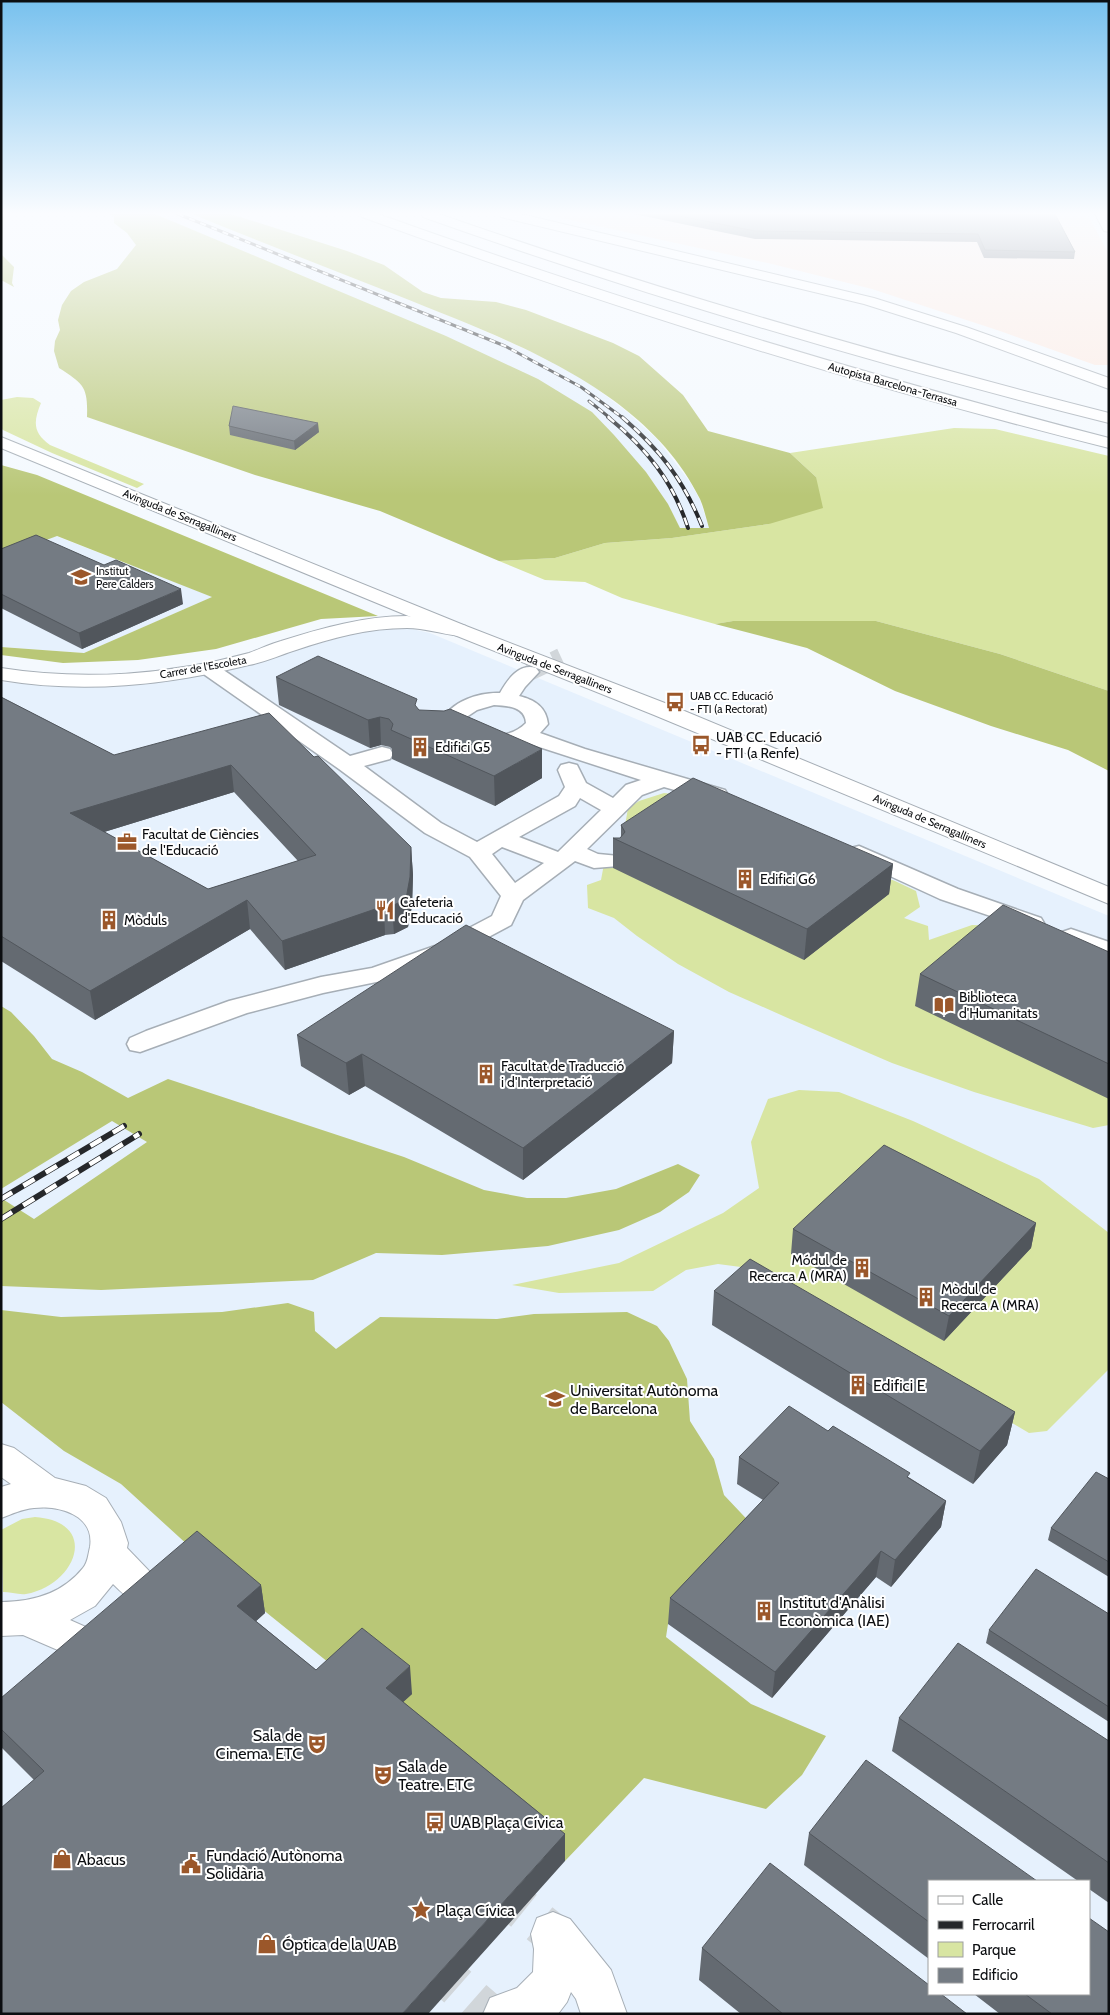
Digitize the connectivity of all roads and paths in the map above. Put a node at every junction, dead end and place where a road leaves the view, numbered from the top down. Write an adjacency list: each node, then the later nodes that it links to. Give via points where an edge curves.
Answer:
1 (640, 308): 7 (main road, Autopista Barcelona-Terrassa, via 914,391)
2 (713, 308): 5 (main road, Autopista Barcelona-Terrassa, via 936,373)
3 (891, 308): 4 (main road)
4 (1109, 384)
5 (1109, 418)
6 (1, 442): 8 (main road, Avinguda de Serragalliners)
7 (1109, 443)
8 (459, 630): 11 (main road, Carrer de l'Escoleta, via 408,622 357,627 290,644 252,659 126,679 64,681); 29 (main road, Avinguda de Serragalliners, via 662,710)
9 (212, 671): 16 (street)
10 (529, 672): 12 (street, Avinguda de Serragalliners, via 516,684)
11 (1, 674)
12 (507, 700): 13 (street, via 528,706 537,718 536,724); 13 (street, via 482,701 461,709 448,729 486,740 506,740)
13 (524, 735): 14 (street)
14 (558, 747): 17 (street); 18 (street)
15 (382, 754): 16 (street)
16 (347, 764): 25 (street, via 433,828)
17 (662, 780): 19 (street); 20 (street, via 634,790)
18 (576, 787): 20 (street); 21 (street, via 567,801)
19 (740, 803)
20 (615, 808): 22 (street)
21 (544, 815): 22 (street, via 574,819); 23 (street, via 522,824)
22 (594, 830): 26 (street)
23 (501, 839): 25 (street); 26 (street)
24 (841, 844): 30 (street, via 949,894)
25 (478, 852): 28 (street)
26 (566, 857): 27 (street); 28 (street)
27 (611, 861)
28 (513, 896): 31 (street, via 502,920 444,951 377,975 321,985 238,1007)
29 (1109, 896)
30 (1109, 952)
31 (140, 1044)
32 (1, 1458): 33 (main road)
33 (46, 1492): 34 (main road); 35 (main road, via 71,1496 92,1507 107,1531)
34 (1, 1503)
35 (107, 1553): 36 (main road); 37 (main road, via 98,1576 80,1596 55,1611)
36 (139, 1585)
37 (9, 1621): 38 (main road)
38 (74, 1640)
39 (494, 2013): 40 (main road, via 518,2012 545,1994 554,1981 558,1965 558,1949 553,1934 595,1986)
40 (604, 2014)

